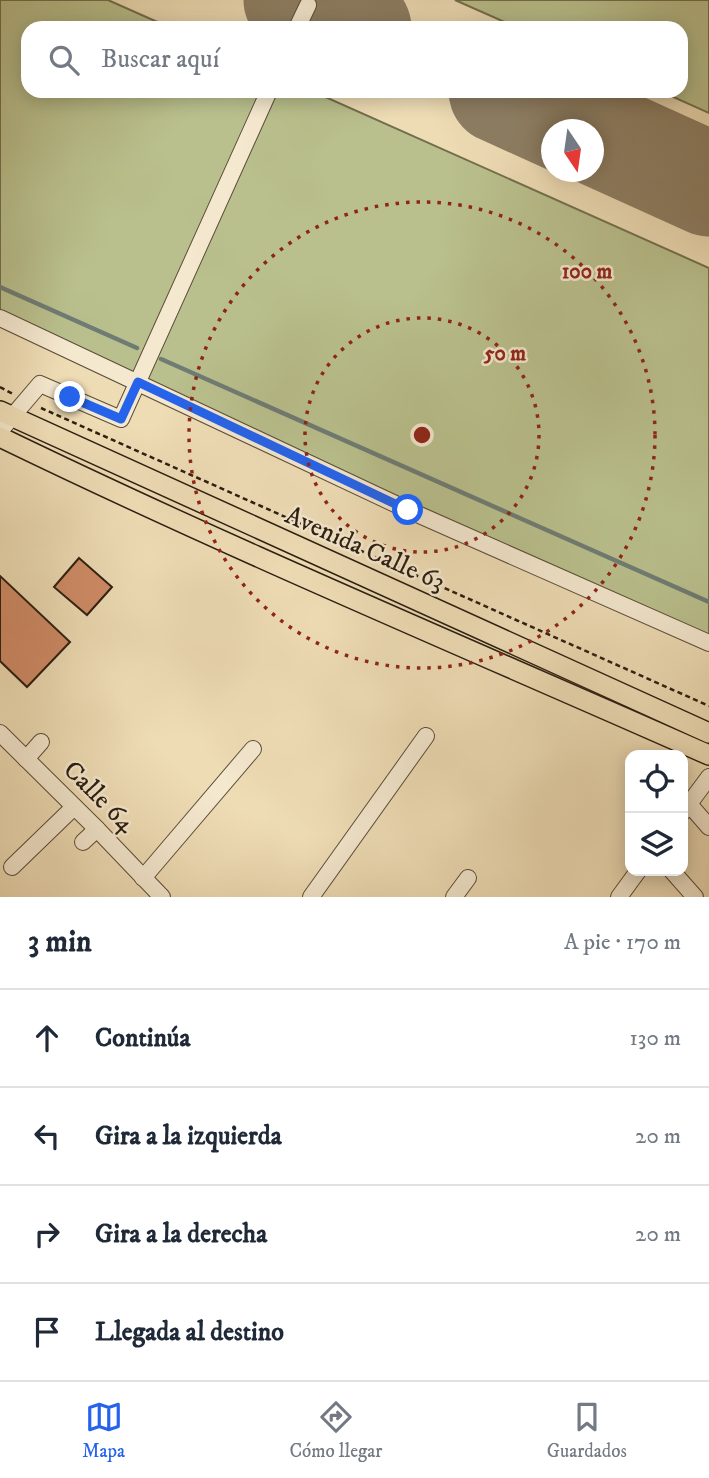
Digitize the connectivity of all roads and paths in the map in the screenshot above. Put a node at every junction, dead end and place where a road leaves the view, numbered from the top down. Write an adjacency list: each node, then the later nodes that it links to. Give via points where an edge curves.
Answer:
1 (307, 5): 2 (street)
2 (300, 21)
3 (266, 98): 5 (street)
4 (0, 318): 5 (street)
5 (138, 382): 6 (street, via 121,419 40,384); 9 (street, via 408,510)
6 (26, 400): 7 (street); 10 (path)
7 (4, 420): 12 (main road, Avenida Calle 63)
8 (0, 437): 16 (main road, Avenida Calle 63)
9 (709, 643)
10 (709, 706)
11 (0, 733): 17 (street, Calle 64)
12 (709, 733)
13 (426, 736): 31 (street)
14 (41, 742): 17 (street)
15 (253, 749): 28 (street)
16 (709, 755)
17 (26, 759): 20 (street, Calle 64)
18 (709, 776): 19 (street)
19 (688, 805)
20 (74, 807): 23 (street, Calle 64); 25 (street)
21 (688, 810): 22 (street)
22 (709, 827)
23 (97, 830): 24 (street); 28 (street, Calle 64)
24 (83, 842)
25 (12, 867)
26 (634, 876): 33 (street)
27 (676, 876): 34 (street)
28 (144, 878): 30 (street, Calle 64)
29 (468, 878): 32 (street)
30 (162, 897)
31 (311, 897)
32 (454, 897)
33 (619, 897)
34 (695, 897)

